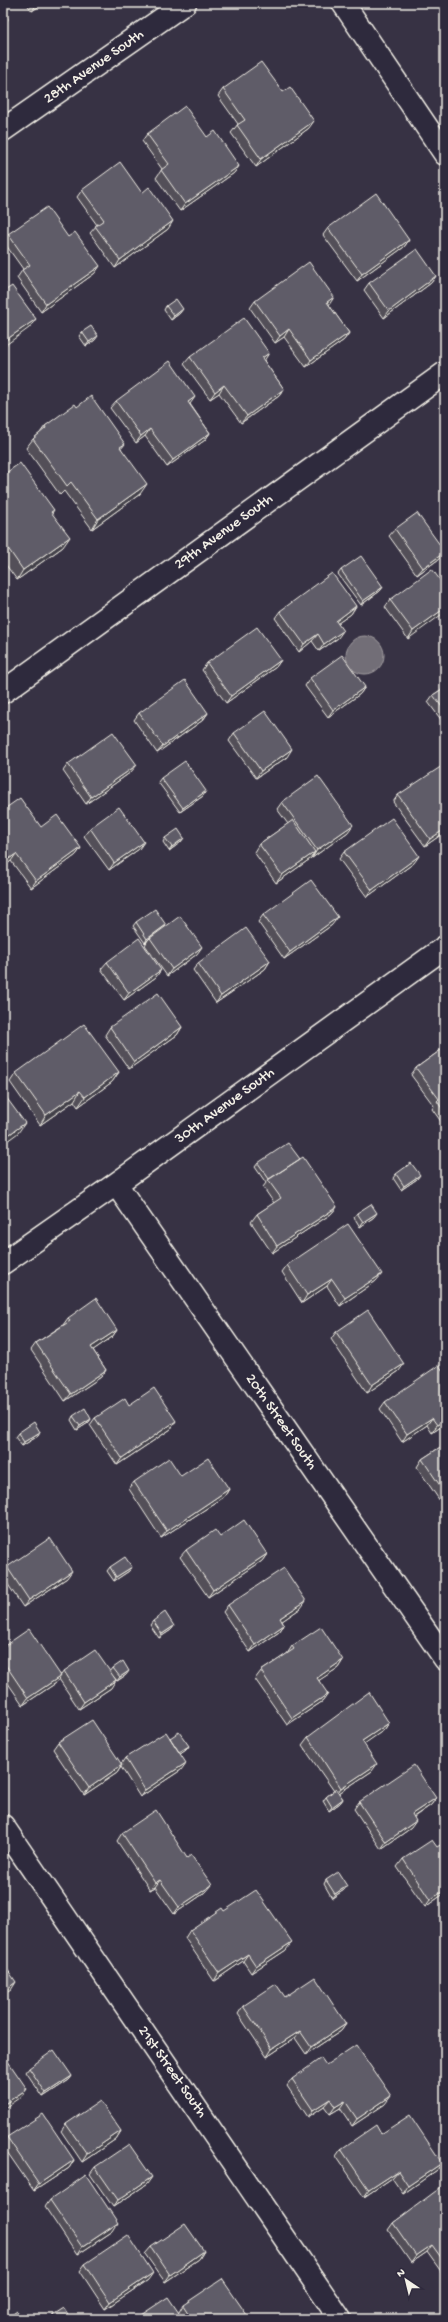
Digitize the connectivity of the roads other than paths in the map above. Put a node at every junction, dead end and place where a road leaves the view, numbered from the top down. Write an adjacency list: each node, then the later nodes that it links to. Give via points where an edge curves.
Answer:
1 (185, 3): 3 (street, 28th Avenue South)
2 (343, 3): 4 (street)
3 (3, 130)
4 (445, 154)
5 (445, 373): 6 (street, 29th Avenue South)
6 (3, 692)
7 (445, 947): 8 (street, 30th Avenue South)
8 (116, 1184): 9 (street, 30th Avenue South); 10 (street, 20th Street South)
9 (3, 1263)
10 (445, 1659)
11 (3, 1826): 12 (street, 21st Street South)
12 (340, 2319)

